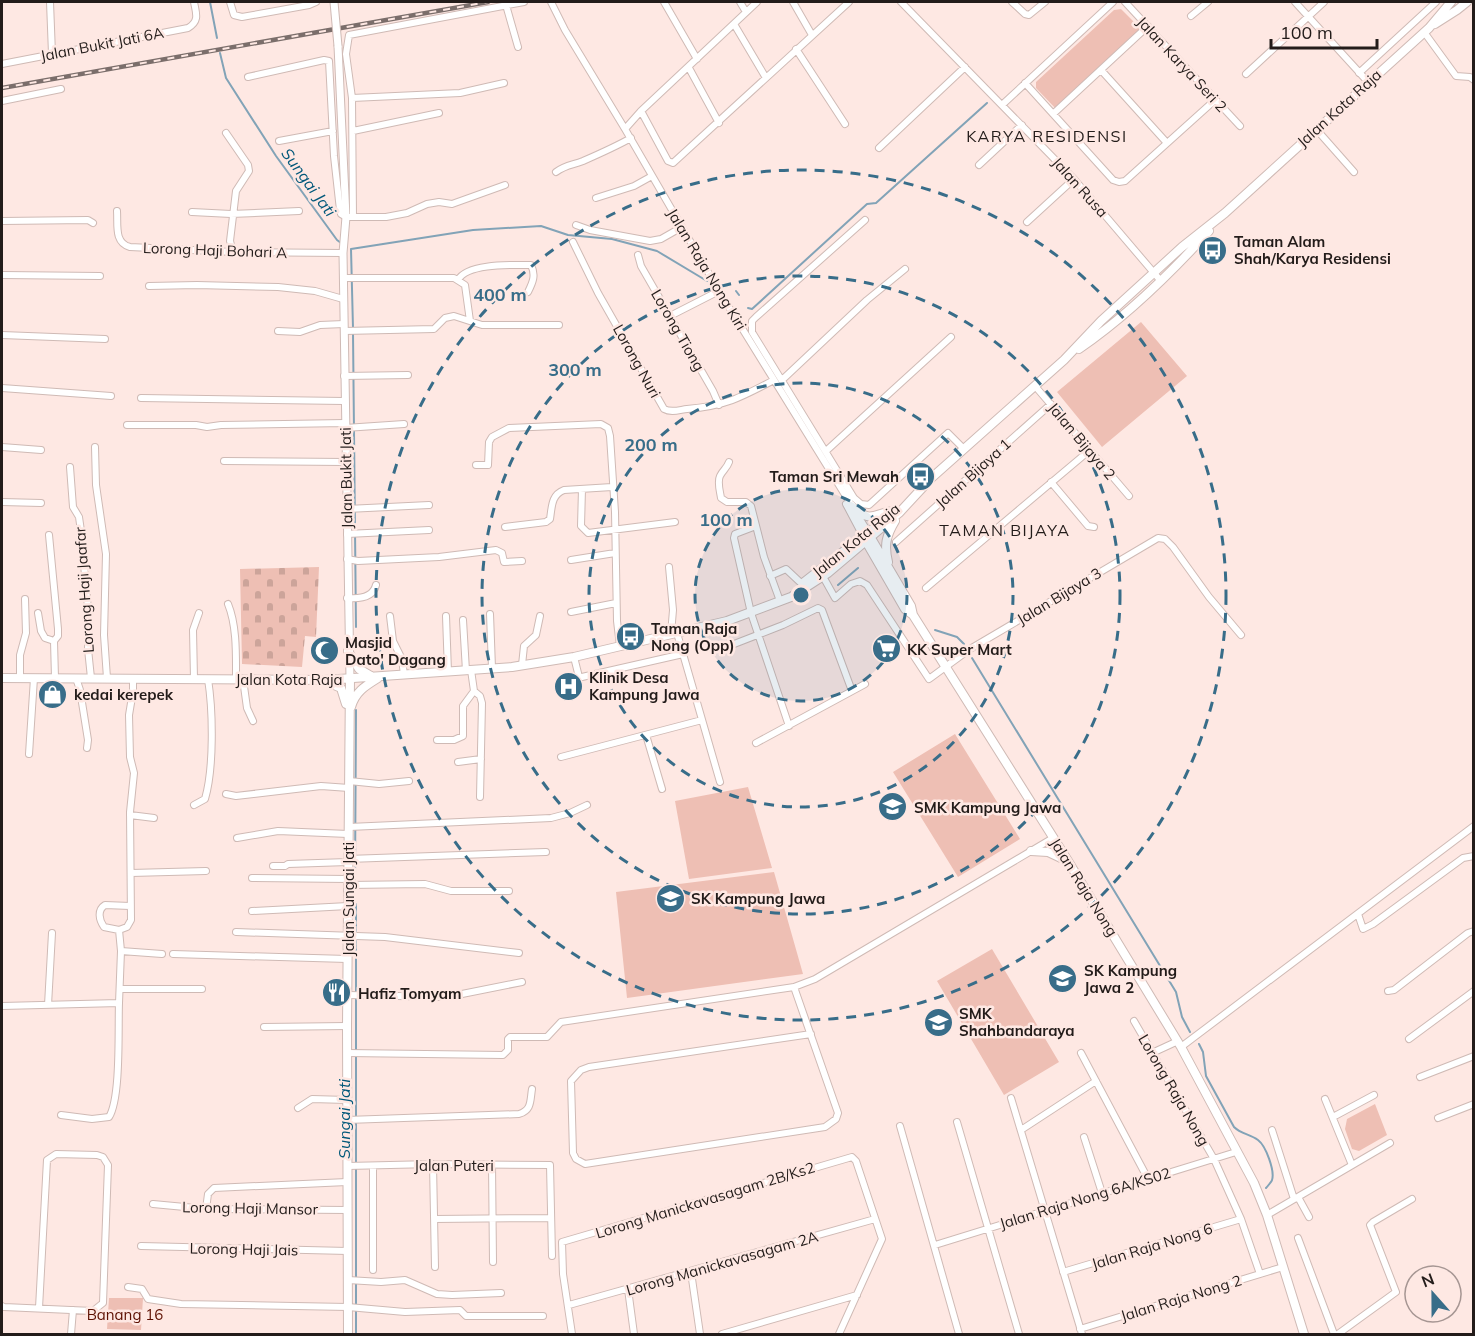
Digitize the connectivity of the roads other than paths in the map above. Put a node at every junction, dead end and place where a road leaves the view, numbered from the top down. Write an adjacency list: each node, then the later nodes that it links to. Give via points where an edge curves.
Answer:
1 (50, 2): 34 (street)
2 (194, 2): 34 (street, Jalan Bukit Jati 6A, via 197,17 188,28)
3 (230, 2): 4 (street, via 234,15 242,17)
4 (316, 2)
5 (334, 2): 80 (street, Jalan Bukit Jati, bridge)
6 (524, 2): 24 (street)
7 (551, 2): 60 (street, Jalan Raja Nong Kiri)
8 (664, 2): 35 (street)
9 (740, 2): 25 (street)
10 (757, 2): 25 (street)
11 (792, 2): 31 (street)
12 (849, 2): 31 (street)
13 (901, 2): 37 (street, Jalan Rusa)
14 (1012, 2): 15 (street, via 1029,15)
15 (1045, 2)
16 (1113, 2): 47 (street)
17 (1125, 2): 29 (street, Jalan Karya Seri 2)
18 (1208, 2): 26 (street)
19 (1295, 2): 27 (street)
20 (1324, 2): 27 (street)
21 (1436, 2): 40 (street)
22 (1451, 2): 30 (main road, Jalan Kota Raja)
23 (1467, 2): 30 (main road)
24 (506, 5): 32 (street); 49 (street, via 349,34 346,54)
25 (746, 12): 28 (street)
26 (1191, 16)
27 (1308, 16): 40 (street); 41 (street)
28 (734, 24): 35 (street); 43 (street)
29 (1148, 26): 39 (street); 50 (street, Jalan Karya Seri 2)
30 (1427, 30): 44 (street, via 1456,76); 45 (main road, Jalan Kota Raja)
31 (812, 34): 33 (street)
32 (518, 47)
33 (796, 49): 43 (street); 57 (street)
34 (52, 54): 36 (street, Jalan Bukit Jati 6A)
35 (698, 59): 38 (street)
36 (2, 64)
37 (965, 67): 52 (street, Jalan Rusa); 68 (street)
38 (689, 68): 53 (street); 56 (street)
39 (1101, 70): 55 (street); 67 (street)
40 (1359, 73): 45 (street)
41 (1246, 74)
42 (248, 76): 62 (street, via 329,61)
43 (766, 78): 56 (street)
44 (1473, 80)
45 (1368, 82): 61 (main road, Jalan Kota Raja)
46 (504, 83): 49 (street, via 460,93)
47 (1025, 83): 52 (street); 55 (street)
48 (61, 89): 51 (street)
49 (352, 98): 63 (street)
50 (1215, 100): 59 (street, Jalan Karya Seri 2); 67 (street)
51 (2, 101)
52 (1003, 104): 58 (street, Jalan Rusa)
53 (641, 111): 56 (street, via 668,161 673,163); 60 (street)
54 (439, 113): 63 (street)
55 (1053, 114): 67 (street, via 1119,182 1125,181)
56 (719, 123)
57 (844, 124)
58 (1022, 125): 69 (street); 73 (street, Jalan Rusa)
59 (1240, 126)
60 (625, 129): 65 (street, Jalan Raja Nong Kiri)
61 (1316, 129): 71 (street); 94 (main road, Jalan Kota Raja, via 1182,248)
62 (333, 131): 66 (street); 80 (street, via 340,210)
63 (353, 131): 80 (street)
64 (226, 133): 79 (street, via 249,171 236,191)
65 (631, 138): 70 (street); 72 (street, Jalan Raja Nong Kiri)
66 (279, 141)
67 (1167, 143)
68 (879, 148)
69 (980, 165)
70 (556, 172)
71 (1354, 172)
72 (652, 176): 75 (street); 86 (street, Jalan Raja Nong Kiri)
73 (1074, 179): 83 (street); 94 (street, Jalan Rusa)
74 (505, 185): 80 (street, via 452,204 427,204 381,218)
75 (596, 198)
76 (117, 211): 89 (street, Lorong Haji Bohari A, via 119,237 124,246)
77 (299, 211): 79 (street)
78 (192, 212): 79 (street)
79 (235, 214): 89 (street, via 230,241)
80 (350, 217): 88 (street, Jalan Bukit Jati)
81 (865, 220): 112 (street, via 752,321 753,334)
82 (2, 221): 84 (street)
83 (1027, 222)
84 (93, 223)
85 (576, 225): 86 (street, via 650,241)
86 (682, 227): 98 (street, Jalan Raja Nong Kiri)
87 (573, 242): 119 (street, Lorong Nuri, via 664,409)
88 (343, 251): 89 (street, Lorong Haji Bohari A); 95 (street, Jalan Bukit Jati)
89 (233, 252)
90 (638, 255): 101 (street, Lorong Tiong)
91 (905, 269): 112 (street)
92 (2, 274): 93 (street)
93 (99, 276)
94 (1157, 277): 113 (main road, Jalan Kota Raja, via 1101,321)
95 (346, 278): 96 (street); 100 (street, Jalan Bukit Jati)
96 (458, 280): 99 (street, via 462,273 474,268 531,265 535,272); 102 (street, via 465,285)
97 (149, 286): 100 (street, via 304,289)
98 (719, 291): 101 (street); 111 (street, Jalan Raja Nong Kiri)
99 (528, 292)
100 (343, 299): 104 (street, Jalan Bukit Jati)
101 (670, 316): 119 (street, Lorong Tiong)
102 (470, 321): 103 (street, via 482,325); 104 (street, via 454,316 445,318 434,329)
103 (559, 325)
104 (344, 328): 105 (street, via 320,325 300,332); 110 (street, Jalan Bukit Jati)
105 (278, 331)
106 (2, 335): 108 (street)
107 (951, 337): 128 (street)
108 (105, 339)
109 (408, 375): 110 (street)
110 (350, 376): 117 (street, Jalan Bukit Jati)
111 (774, 380): 119 (street, Lorong Nuri); 137 (street, Jalan Raja Nong Kiri)
112 (782, 380): 128 (street)
113 (1035, 386): 118 (street, Jalan Bijaya 2); 125 (main road, Jalan Kota Raja)
114 (2, 388): 115 (street)
115 (111, 396)
116 (141, 398): 117 (street)
117 (344, 401): 122 (street, Jalan Bukit Jati)
118 (1051, 404): 127 (street, Jalan Bijaya 2); 154 (street, Jalan Bijaya 1)
119 (719, 405)
120 (404, 424): 122 (street)
121 (127, 425): 122 (street)
122 (350, 426): 130 (street, Jalan Bukit Jati)
123 (2, 447): 126 (street)
124 (95, 447): 203 (street, via 106,554)
125 (964, 449): 128 (street, via 948,433 869,505 857,502); 144 (main road, Jalan Kota Raja)
126 (41, 450)
127 (1090, 450): 134 (street); 138 (street, Jalan Bijaya 2)
128 (826, 451)
129 (224, 461): 130 (street)
130 (346, 462): 143 (street, Jalan Bukit Jati)
131 (729, 462): 147 (street, via 719,480 721,498 751,506)
132 (476, 465): 135 (street, via 488,465 489,442 498,432 509,428 601,424 608,428 610,436)
133 (70, 467): 202 (street, Lorong Haji Jaafar, via 73,507 81,531)
134 (1051, 482): 148 (street, via 1088,526); 166 (street)
135 (612, 487): 136 (street); 150 (street)
136 (582, 489): 146 (street, via 557,493 546,522); 150 (street, via 583,530)
137 (843, 495): 142 (street, Jalan Raja Nong Kiri); 153 (street)
138 (1129, 496)
139 (2, 502): 140 (street)
140 (41, 503)
141 (429, 505): 143 (street)
142 (852, 506): 144 (main road, via 869,517); 153 (street, Jalan Raja Nong Kiri)
143 (352, 509): 151 (street, Jalan Bukit Jati)
144 (896, 512): 153 (main road, Jalan Kota Raja); 161 (main road, via 885,544)
145 (675, 522): 150 (street)
146 (505, 526)
147 (756, 526): 163 (street); 175 (street, via 738,531 734,538)
148 (1094, 527)
149 (429, 530): 151 (street)
150 (614, 530): 155 (street)
151 (352, 534): 156 (street, Jalan Bukit Jati)
152 (49, 536): 184 (street, via 58,629)
153 (867, 537): 158 (main road); 161 (main road, Jalan Raja Nong); 162 (main road, Jalan Kota Raja)
154 (896, 542)
155 (615, 552): 157 (street); 170 (street)
156 (352, 560): 159 (street, via 439,557 496,550 502,553 504,562); 167 (street, Jalan Bukit Jati)
157 (572, 560)
158 (844, 560): 161 (main road, via 860,552); 162 (main road)
159 (522, 561)
160 (669, 567): 181 (street)
161 (888, 573): 191 (main road, Jalan Raja Nong, via 905,609 913,615)
162 (821, 574): 164 (main road, Jalan Kota Raja); 169 (main road); 191 (street, via 835,598 851,584 860,581 867,585 929,679)
163 (770, 576): 164 (street, via 786,569); 169 (street)
164 (802, 584): 169 (main road, Jalan Kota Raja)
165 (376, 585): 167 (street, via 371,595)
166 (926, 588)
167 (354, 598): 187 (street, Jalan Bukit Jati)
168 (25, 599): 198 (street, via 26,633 20,655)
169 (782, 600): 175 (main road, Jalan Kota Raja)
170 (616, 603): 172 (street); 185 (street)
171 (228, 604): 207 (street)
172 (571, 612)
173 (38, 613): 184 (street, via 45,638)
174 (199, 613): 205 (street, via 193,630)
175 (751, 613): 181 (main road, Jalan Kota Raja); 182 (street)
176 (490, 614): 192 (street)
177 (390, 616): 195 (street)
178 (446, 616): 194 (street)
179 (540, 616): 190 (street, via 536,635 524,646)
180 (463, 620): 193 (street)
181 (674, 633): 185 (main road, Jalan Kota Raja); 188 (street)
182 (759, 635): 186 (street); 212 (street, via 812,610 822,610); 216 (street)
183 (1241, 635): 191 (street, Jalan Bijaya 3, via 1173,547 1165,539 1155,539)
184 (54, 641): 200 (street)
185 (620, 646): 189 (main road, Jalan Kota Raja)
186 (729, 646)
187 (348, 651): 196 (main road, via 359,669); 208 (street, Jalan Bukit Jati)
188 (683, 654): 189 (street, via 579,677); 214 (street)
189 (574, 657): 190 (main road, Jalan Kota Raja)
190 (522, 665): 192 (main road, Jalan Kota Raja)
191 (945, 666): 238 (main road, Jalan Raja Nong)
192 (492, 669): 193 (main road, Jalan Kota Raja)
193 (468, 670): 194 (main road, Jalan Kota Raja); 211 (street)
194 (448, 672): 195 (main road, Jalan Kota Raja)
195 (404, 675): 196 (main road, Jalan Kota Raja)
196 (377, 677): 208 (main road, Jalan Kota Raja); 213 (main road, via 354,698)
197 (2, 678): 198 (main road, Jalan Kota Raja)
198 (20, 678): 199 (main road, Jalan Kota Raja)
199 (34, 678): 200 (main road, Jalan Kota Raja); 221 (street)
200 (55, 678): 201 (main road, Jalan Kota Raja)
201 (76, 678): 202 (main road, Jalan Kota Raja); 220 (street)
202 (91, 678): 203 (main road, Jalan Kota Raja)
203 (106, 678): 204 (main road, Jalan Kota Raja)
204 (133, 679): 205 (main road, Jalan Kota Raja); 233 (street, via 129,715 134,772)
205 (194, 679): 206 (main road, Jalan Kota Raja)
206 (208, 679): 207 (main road, Jalan Kota Raja); 231 (street, via 208,789 205,799)
207 (239, 679): 209 (main road, Jalan Kota Raja); 215 (street)
208 (350, 679): 209 (main road, Jalan Kota Raja); 213 (main road, Jalan Sungai Jati)
209 (324, 680): 213 (main road, via 341,688)
210 (865, 684): 212 (street)
211 (474, 691): 218 (street, via 463,706 463,736); 223 (street, via 482,703)
212 (852, 691): 216 (street)
213 (349, 716): 227 (main road, Jalan Sungai Jati)
214 (702, 720): 217 (street); 226 (street)
215 (254, 721)
216 (789, 726): 219 (street)
217 (646, 735): 222 (street); 228 (street)
218 (437, 740)
219 (756, 743)
220 (87, 748)
221 (29, 754)
222 (561, 757)
223 (481, 759): 224 (street); 230 (street)
224 (458, 762)
225 (409, 781): 227 (street)
226 (720, 782)
227 (352, 783): 229 (street); 236 (main road, Jalan Sungai Jati)
228 (662, 789)
229 (226, 794)
230 (480, 797)
231 (194, 806)
232 (587, 806): 236 (street, via 551,818)
233 (130, 815): 234 (street); 246 (street)
234 (154, 818)
235 (1473, 826): 253 (street)
236 (352, 829): 237 (street, via 278,831); 242 (main road, Jalan Sungai Jati)
237 (237, 838)
238 (1053, 838): 239 (street); 243 (main road, Jalan Raja Nong)
239 (1031, 850): 243 (main road); 265 (street, via 815,979)
240 (546, 852): 242 (street)
241 (1473, 856): 253 (street, via 1463,858 1363,929)
242 (352, 860): 244 (street); 248 (main road, Jalan Sungai Jati)
243 (1068, 861): 279 (main road, Jalan Raja Nong)
244 (273, 866)
245 (206, 871): 246 (street)
246 (131, 873): 250 (street)
247 (252, 878): 248 (street)
248 (348, 882): 249 (street, via 425,884 451,891); 251 (main road, Jalan Sungai Jati)
249 (509, 891)
250 (130, 906): 254 (street, via 131,920); 254 (street, via 101,909 104,927)
251 (348, 906): 252 (street); 258 (main road, Jalan Sungai Jati)
252 (252, 911)
253 (1358, 914): 279 (street)
254 (119, 930): 259 (street)
255 (1473, 931): 268 (street)
256 (236, 932): 258 (street)
257 (52, 933): 272 (street)
258 (353, 936): 260 (street, via 432,941); 263 (main road, Jalan Sungai Jati)
259 (121, 951): 261 (street); 266 (street)
260 (519, 953)
261 (162, 954)
262 (173, 954): 263 (street)
263 (348, 959): 270 (main road, Jalan Sungai Jati)
264 (522, 982): 270 (street, via 447,997)
265 (795, 987): 277 (street); 280 (street, via 561,1022 547,1037 510,1037 503,1055)
266 (120, 989): 267 (street); 271 (street)
267 (202, 989)
268 (1388, 991)
269 (1473, 991): 278 (street)
270 (352, 996): 275 (main road, Jalan Sungai Jati)
271 (119, 1003): 272 (street); 293 (street, via 114,1109 109,1117 92,1119)
272 (48, 1005): 273 (street)
273 (2, 1006)
274 (1134, 1021): 282 (street, Lorong Raja Nong)
275 (347, 1026): 276 (street); 280 (main road, Jalan Sungai Jati)
276 (264, 1027)
277 (811, 1034): 277 (street, via 581,1070 572,1081 573,1153 585,1164 825,1126 838,1113)
278 (1409, 1039)
279 (1180, 1044): 282 (street); 303 (main road, Jalan Raja Nong)
280 (352, 1053): 290 (main road, Jalan Sungai Jati)
281 (1081, 1053): 285 (street)
282 (1152, 1053): 304 (street, Lorong Raja Nong)
283 (1473, 1056): 284 (street)
284 (1420, 1077)
285 (1096, 1081): 299 (street); 310 (street)
286 (532, 1089): 296 (street, via 530,1107 519,1114)
287 (1374, 1095): 294 (street)
288 (1011, 1098): 299 (street)
289 (1325, 1099): 294 (street)
290 (347, 1100): 292 (street, via 312,1100); 296 (main road, Jalan Sungai Jati)
291 (1473, 1104): 295 (street)
292 (297, 1108)
293 (61, 1115)
294 (1333, 1117): 307 (street)
295 (1438, 1118)
296 (353, 1120): 308 (main road, Jalan Sungai Jati)
297 (957, 1122): 326 (street)
298 (900, 1126): 328 (street)
299 (1021, 1130): 318 (street)
300 (1272, 1130): 313 (street)
301 (1084, 1137): 312 (street)
302 (1390, 1143): 307 (street)
303 (1236, 1152): 304 (street, Jalan Raja Nong 6A/KS02); 319 (main road, Jalan Raja Nong)
304 (1214, 1159): 310 (street, Jalan Raja Nong 6A/KS02); 325 (street, Lorong Raja Nong)
305 (433, 1164): 306 (street, Jalan Puteri); 309 (street, Jalan Puteri); 322 (street)
306 (492, 1164): 321 (street, Jalan Puteri, via 550,1165); 323 (street)
307 (1352, 1165): 313 (street)
308 (352, 1166): 309 (street, Jalan Puteri); 311 (main road, Jalan Sungai Jati)
309 (373, 1166): 335 (street)
310 (1148, 1179): 312 (street, Jalan Raja Nong 6A/KS02)
311 (347, 1182): 316 (street, via 214,1188 208,1194); 317 (main road, Jalan Sungai Jati)
312 (1102, 1193): 318 (street, Jalan Raja Nong 6A/KS02)
313 (1296, 1198): 319 (street); 320 (street)
314 (1412, 1199): 362 (street, via 1370,1225 1396,1293)
315 (153, 1204): 316 (street, Lorong Haji Mansor)
316 (206, 1209): 317 (street, Lorong Haji Mansor)
317 (348, 1210): 330 (main road, Jalan Sungai Jati)
318 (1045, 1211): 326 (street, Jalan Raja Nong 6A/KS02); 337 (street)
319 (1267, 1215): 333 (main road, Jalan Raja Nong)
320 (1309, 1217)
321 (551, 1218): 323 (street); 331 (street)
322 (434, 1219): 323 (street); 334 (street)
323 (492, 1219): 332 (street)
324 (875, 1219): 336 (street, Lorong Manickavasagam 2A); 343 (street, via 882,1239); 344 (street, Lorong Manickavasagam 2B/Ks2, via 856,1161 847,1157 562,1242)
325 (1241, 1219): 337 (street, Jalan Raja Nong 6); 338 (street, Lorong Raja Nong)
326 (988, 1228): 328 (street, Jalan Raja Nong 6A/KS02); 360 (street)
327 (1298, 1238): 362 (street)
328 (934, 1243): 359 (street)
329 (141, 1246): 330 (street, Lorong Haji Jais)
330 (348, 1251): 339 (main road, Jalan Sungai Jati)
331 (552, 1256)
332 (493, 1262)
333 (1283, 1267): 338 (street, Jalan Raja Nong 2); 361 (main road, Jalan Raja Nong)
334 (435, 1268)
335 (373, 1270)
336 (691, 1272): 341 (street, Lorong Manickavasagam 2A); 356 (street)
337 (1063, 1272): 350 (street)
338 (1260, 1274): 350 (street, Jalan Raja Nong 2)
339 (353, 1281): 342 (street, via 405,1280 430,1292 452,1295); 346 (main road, Jalan Sungai Jati)
340 (128, 1287): 346 (street, via 142,1289 148,1299 181,1304)
341 (628, 1289): 344 (street, Lorong Manickavasagam 2A); 355 (street)
342 (501, 1293)
343 (857, 1295): 351 (street); 358 (street)
344 (569, 1305): 354 (street)
345 (2, 1306): 347 (street)
346 (353, 1307): 349 (street, via 405,1312 460,1310 466,1316); 353 (main road, Jalan Sungai Jati)
347 (39, 1308): 348 (street); 348 (street, via 47,1160 56,1154 97,1155 108,1165 105,1297 104,1303 93,1311)
348 (73, 1310): 352 (street)
349 (543, 1316)
350 (1081, 1332)
351 (732, 1333): 357 (street)
352 (71, 1335)
353 (348, 1335)
354 (572, 1335)
355 (634, 1335)
356 (700, 1335)
357 (722, 1335)
358 (839, 1335)
359 (959, 1335)
360 (1019, 1335)
361 (1304, 1335)
362 (1336, 1335)

